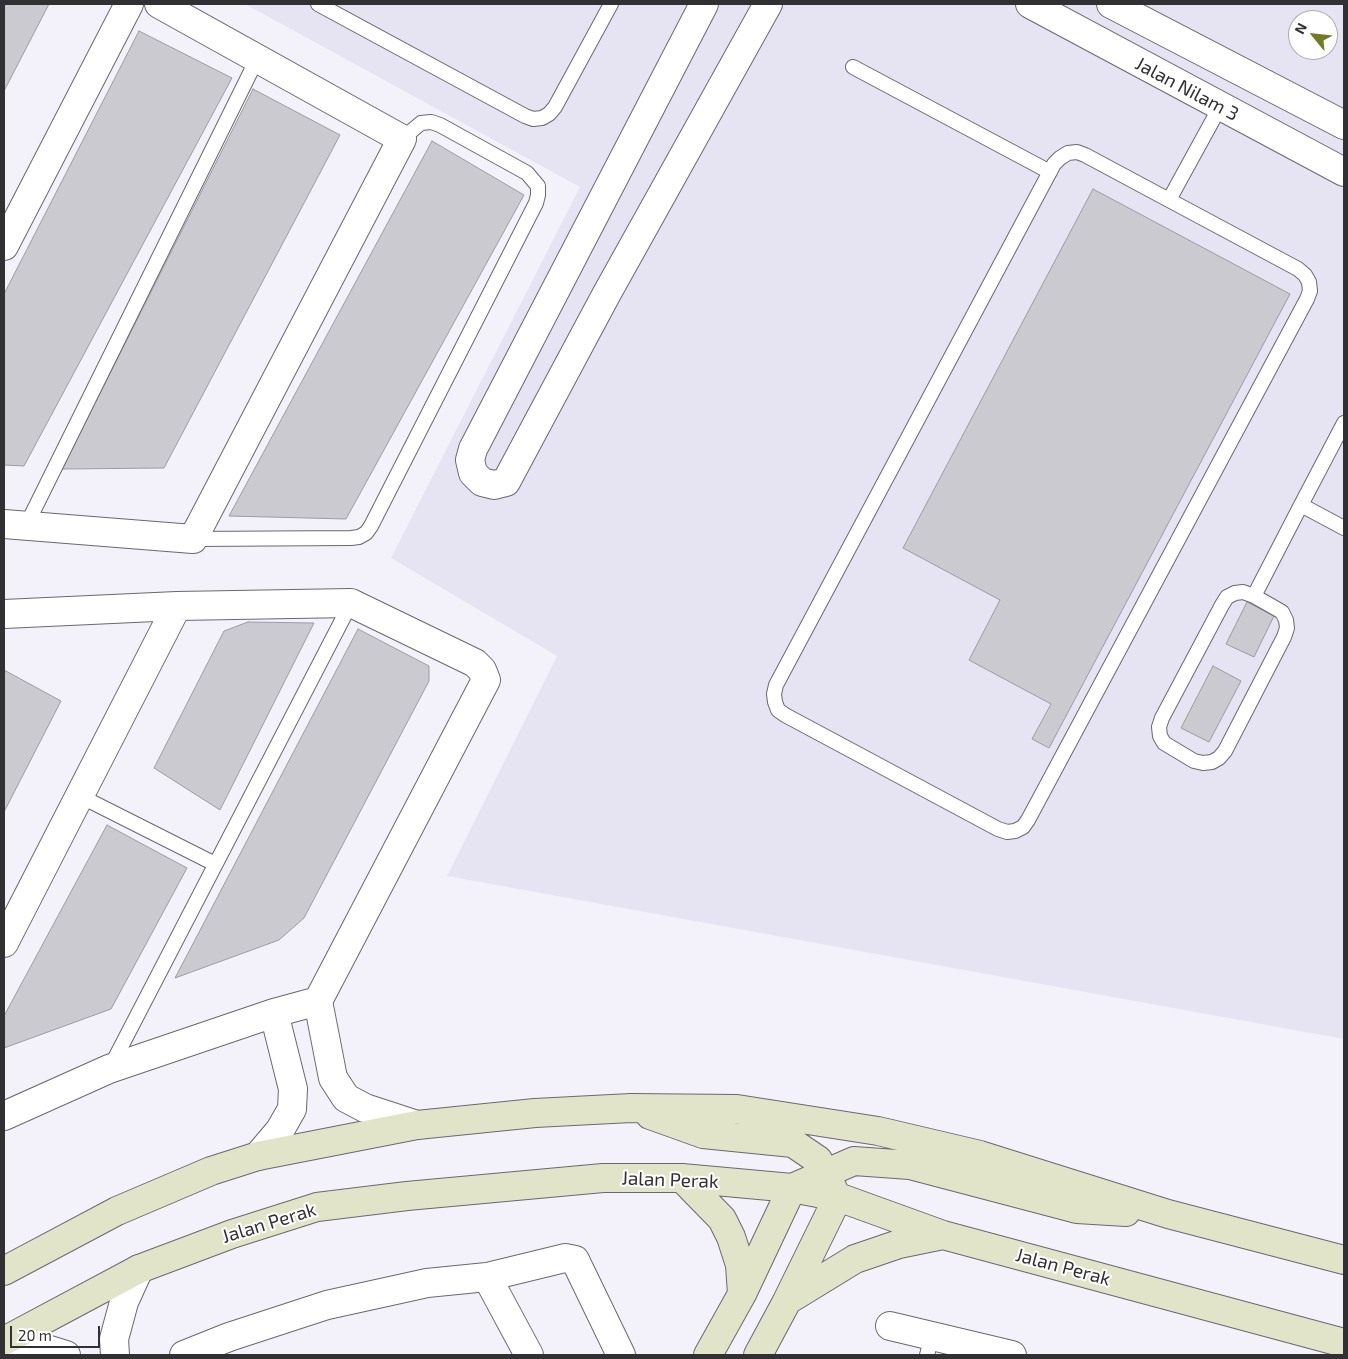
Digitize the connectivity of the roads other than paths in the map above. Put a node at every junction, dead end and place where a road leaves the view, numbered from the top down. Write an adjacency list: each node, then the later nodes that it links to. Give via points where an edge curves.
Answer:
1 (129, 4): 17 (street)
2 (159, 4): 9 (street)
3 (318, 4): 4 (lane, via 533,119 542,118 555,107)
4 (611, 4)
5 (704, 4): 6 (street, via 473,449 470,460 474,473 482,482 494,485 506,482)
6 (768, 4)
7 (1030, 4): 11 (street, Jalan Nilam 3)
8 (1112, 4): 12 (street)
9 (257, 59): 13 (street); 20 (lane)
10 (853, 67): 14 (lane)
11 (1220, 107): 15 (street, Jalan Nilam 3); 16 (lane)
12 (1344, 125)
13 (402, 139): 22 (street); 22 (lane, via 421,123 440,125 527,173 538,186 538,195 371,526 366,533 351,538)
14 (1050, 172): 16 (lane, via 1060,158 1076,152); 16 (lane, via 774,694 778,710 785,715 1007,832 1023,827 1028,820 1310,291 1309,282 1298,269)
15 (1344, 172)
16 (1169, 200)
17 (4, 246)
18 (1344, 423): 19 (lane)
19 (1302, 505): 21 (lane); 23 (lane)
20 (15, 525): 22 (street)
21 (1344, 528)
22 (193, 539)
23 (1254, 596): 23 (lane, via 1282,612 1287,628 1284,637 1225,751 1212,762 1194,761 1164,743 1159,727 1162,718 1227,597 1243,592)
24 (351, 603): 25 (street); 28 (lane); 30 (street, via 475,663 486,680)
25 (177, 606): 26 (street); 27 (street)
26 (4, 614)
27 (80, 796): 28 (lane); 29 (street)
28 (215, 864): 32 (lane)
29 (4, 943)
30 (318, 1001): 31 (street); 35 (street, via 332,1078 346,1098 365,1108)
31 (274, 1013): 32 (street); 36 (street, via 293,1089 292,1109 280,1130)
32 (109, 1069): 34 (street)
33 (631, 1108): 35 (main road, via 535,1112); 37 (main road, via 703,1134 793,1143 818,1160); 41 (main road, via 738,1109 878,1131 980,1155)
34 (4, 1116)
35 (417, 1125): 36 (main road)
36 (258, 1156): 45 (main road, via 117,1211)
37 (825, 1173): 39 (main road); 40 (main road); 41 (main road, via 854,1161 910,1165 1077,1209)
38 (682, 1178): 39 (main road, Jalan Perak); 44 (main road, Jalan Perak, via 603,1178 317,1207); 47 (main road, via 722,1219 740,1265)
39 (792, 1188): 40 (main road, Jalan Perak); 47 (main road)
40 (838, 1197): 42 (main road, Jalan Perak); 48 (main road)
41 (1168, 1214): 43 (main road)
42 (943, 1235): 48 (main road, via 899,1244 855,1259); 51 (main road, Jalan Perak)
43 (1344, 1260)
44 (139, 1269): 50 (main road, Jalan Perak); 54 (street, via 124,1302 114,1339)
45 (4, 1271)
46 (488, 1277): 55 (street, via 427,1283 327,1304 229,1336); 56 (street); 57 (street, via 565,1258 575,1260)
47 (742, 1294): 58 (main road)
48 (787, 1301): 59 (main road)
49 (890, 1326): 52 (street)
50 (4, 1342): 53 (street)
51 (1344, 1343)
52 (930, 1346): 60 (street)
53 (66, 1355)
54 (115, 1355)
55 (184, 1355)
56 (530, 1355)
57 (621, 1355)
58 (708, 1355)
59 (758, 1355)
60 (1012, 1355)

